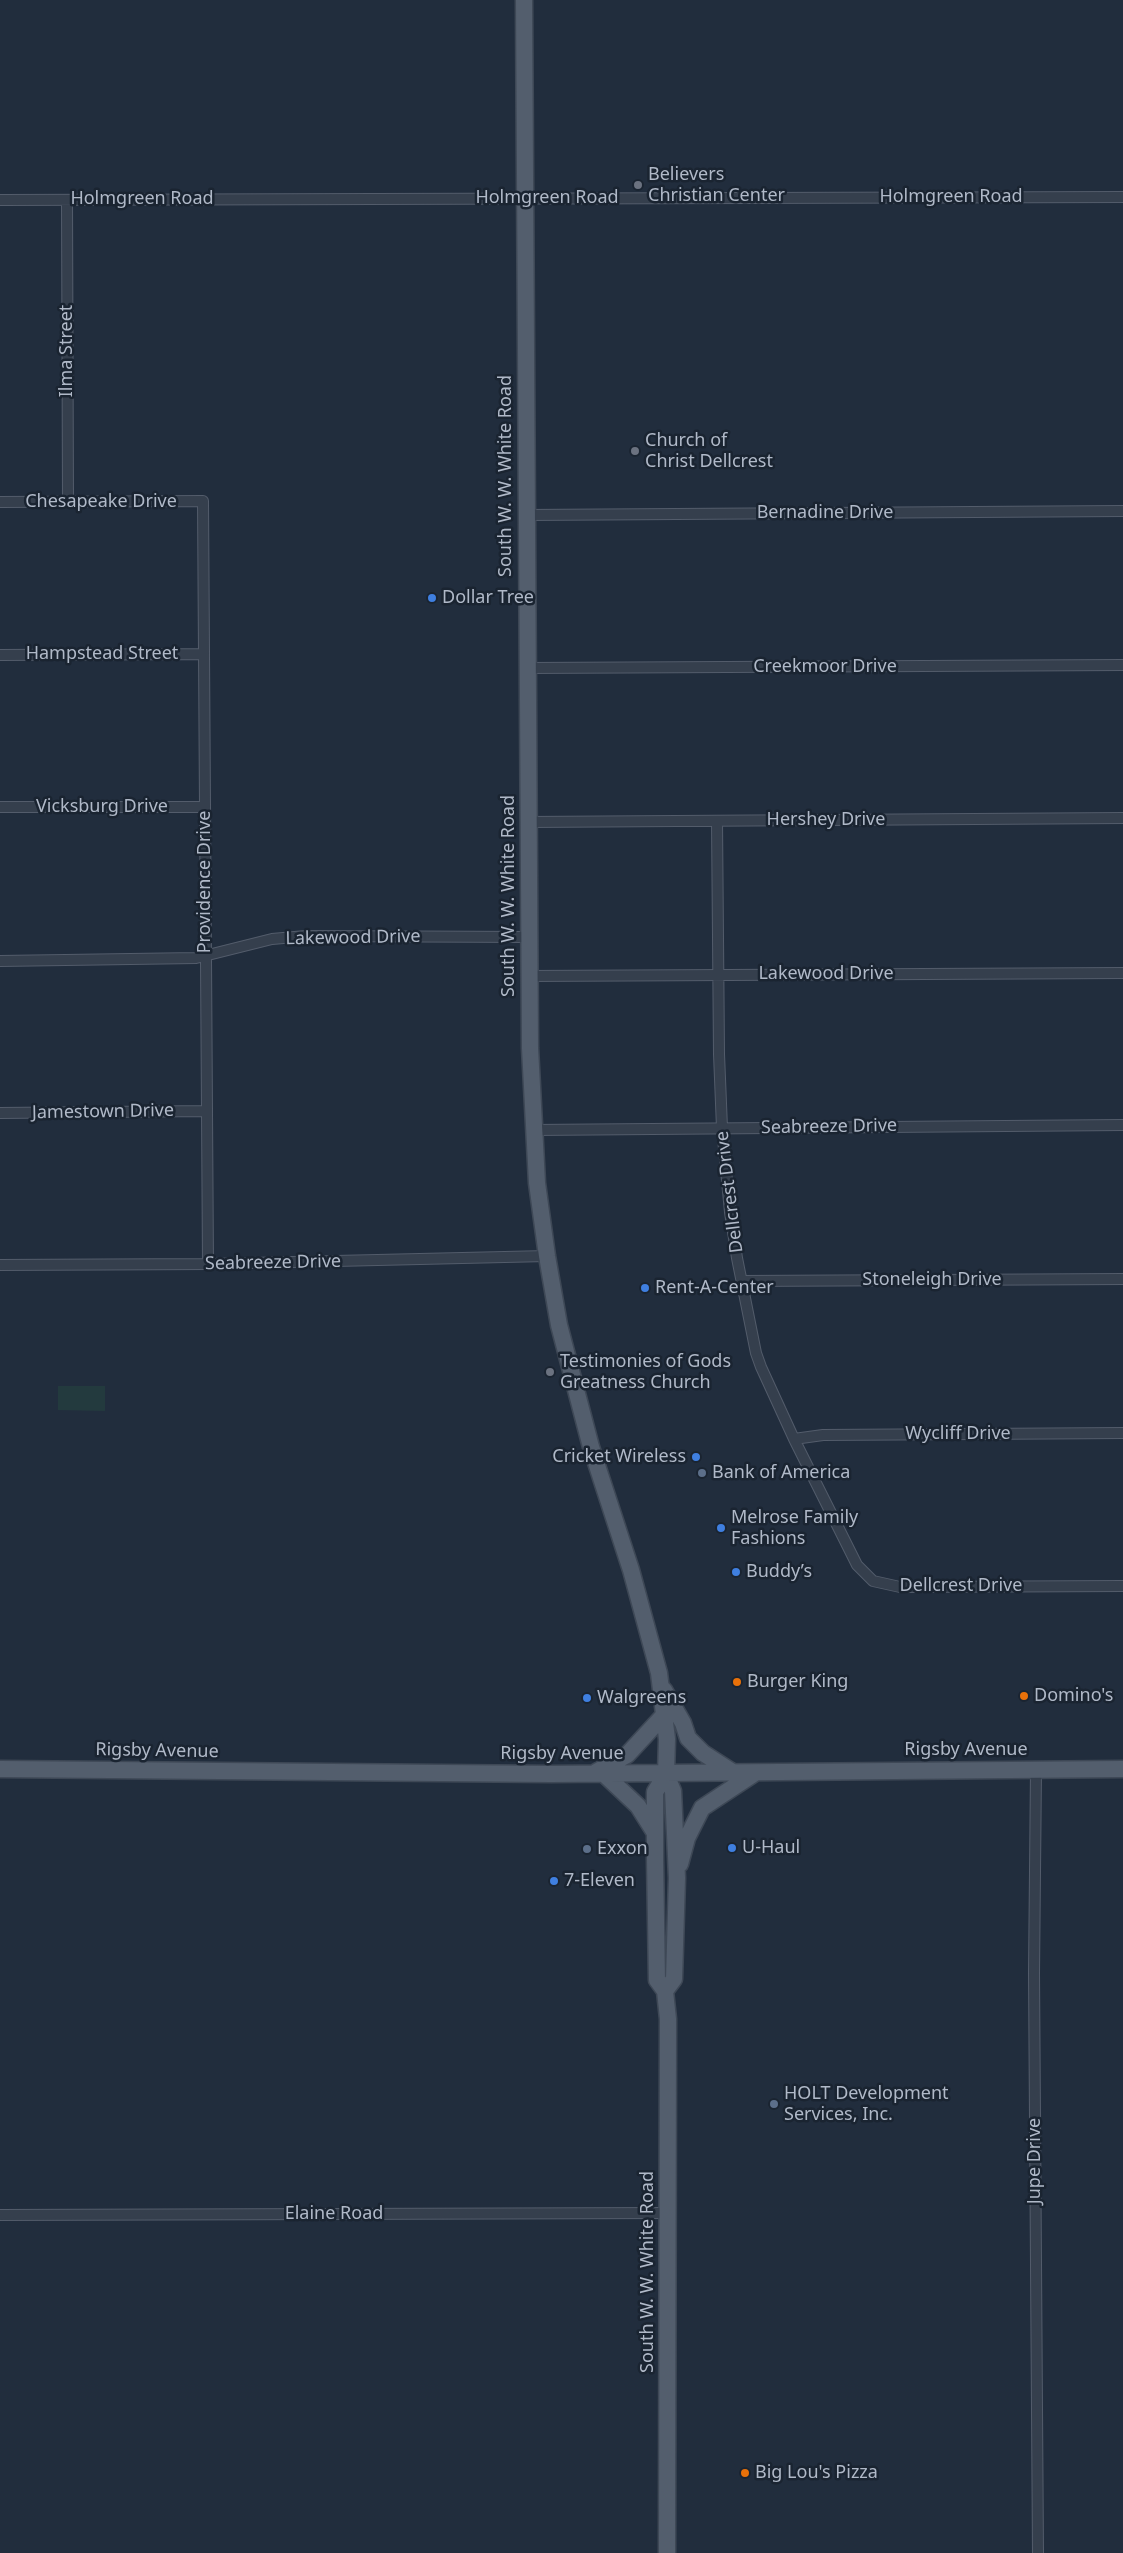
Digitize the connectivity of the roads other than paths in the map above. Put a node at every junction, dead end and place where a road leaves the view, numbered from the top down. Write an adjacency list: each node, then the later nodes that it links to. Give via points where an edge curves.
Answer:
1 (524, 0): 3 (main road, South W. W. White Road)
2 (1123, 197): 3 (street, Holmgreen Road)
3 (524, 198): 5 (street, Holmgreen Road); 10 (main road, South W. W. White Road)
4 (0, 200): 5 (street, Holmgreen Road)
5 (67, 200): 8 (street, Ilma Street)
6 (203, 501): 8 (street, Chesapeake Drive); 11 (street, Providence Drive)
7 (0, 502): 8 (street, Chesapeake Drive)
8 (68, 502)
9 (1123, 511): 10 (street, Bernadine Drive)
10 (526, 515): 14 (main road, South W. W. White Road)
11 (203, 654): 12 (street, Hampstead Street); 15 (street, Providence Drive)
12 (0, 655)
13 (1123, 665): 14 (street, Creekmoor Drive)
14 (528, 668): 19 (main road, South W. W. White Road)
15 (205, 807): 16 (street, Vicksburg Drive); 21 (street, Providence Drive)
16 (0, 808)
17 (1123, 818): 18 (street, Hershey Drive)
18 (717, 821): 19 (street, Hershey Drive); 24 (street, Dellcrest Drive)
19 (528, 822): 20 (main road, South W. W. White Road)
20 (529, 937): 21 (street, Lakewood Drive, via 306,936 272,939); 25 (main road, South W. W. White Road)
21 (206, 957): 22 (street, Lakewood Drive); 26 (street, Providence Drive)
22 (0, 961)
23 (1123, 973): 24 (street, Lakewood Drive)
24 (719, 975): 25 (street, Lakewood Drive); 29 (street, Dellcrest Drive)
25 (529, 976): 30 (main road, South W. W. White Road)
26 (206, 1111): 27 (street, Jamestown Drive); 32 (street, Providence Drive)
27 (0, 1113)
28 (1123, 1125): 29 (street, Seabreeze Drive)
29 (722, 1128): 30 (street, Seabreeze Drive); 35 (street, Dellcrest Drive, via 730,1212)
30 (534, 1130): 31 (main road, South W. W. White Road)
31 (546, 1256): 32 (street, Seabreeze Drive); 39 (main road, South W. W. White Road, via 559,1326 591,1447 633,1576)
32 (208, 1264): 33 (street, Seabreeze Drive)
33 (0, 1266)
34 (1123, 1279): 35 (street, Stoneleigh Drive)
35 (742, 1281): 37 (street, Dellcrest Drive, via 756,1353)
36 (1123, 1433): 37 (street, Wycliff Drive, via 823,1435)
37 (794, 1439): 38 (street, Dellcrest Drive, via 857,1565 873,1581 900,1587)
38 (1123, 1586)
39 (660, 1682): 40 (main road, South W. W. White Road); 44 (main road, via 688,1738 703,1753)
40 (664, 1715): 46 (main road, via 627,1755); 47 (main road, South W. W. White Road)
41 (0, 1769): 46 (main road, Rigsby Avenue)
42 (1123, 1769): 43 (main road, Rigsby Avenue)
43 (1036, 1770): 45 (main road, Rigsby Avenue); 56 (street, Jupe Drive, via 1034,1973)
44 (734, 1773): 45 (main road, Rigsby Avenue); 47 (main road, Rigsby Avenue)
45 (755, 1773): 51 (main road, via 702,1808 687,1838)
46 (597, 1774): 47 (main road, Rigsby Avenue); 48 (main road, via 638,1806)
47 (666, 1774): 48 (main road, South W. W. White Road, via 655,1792); 50 (main road, South W. W. White Road, via 673,1791)
48 (655, 1833): 49 (main road, South W. W. White Road)
49 (655, 1859): 50 (main road); 52 (main road, South W. W. White Road, via 657,1980)
50 (675, 1860): 51 (main road, South W. W. White Road)
51 (676, 1878): 52 (main road, South W. W. White Road, via 674,1979)
52 (665, 1991): 53 (main road, South W. W. White Road, via 668,2019)
53 (668, 2213): 54 (street, Elaine Road); 55 (main road, South W. W. White Road)
54 (0, 2215)
55 (667, 2553)
56 (1038, 2553)

